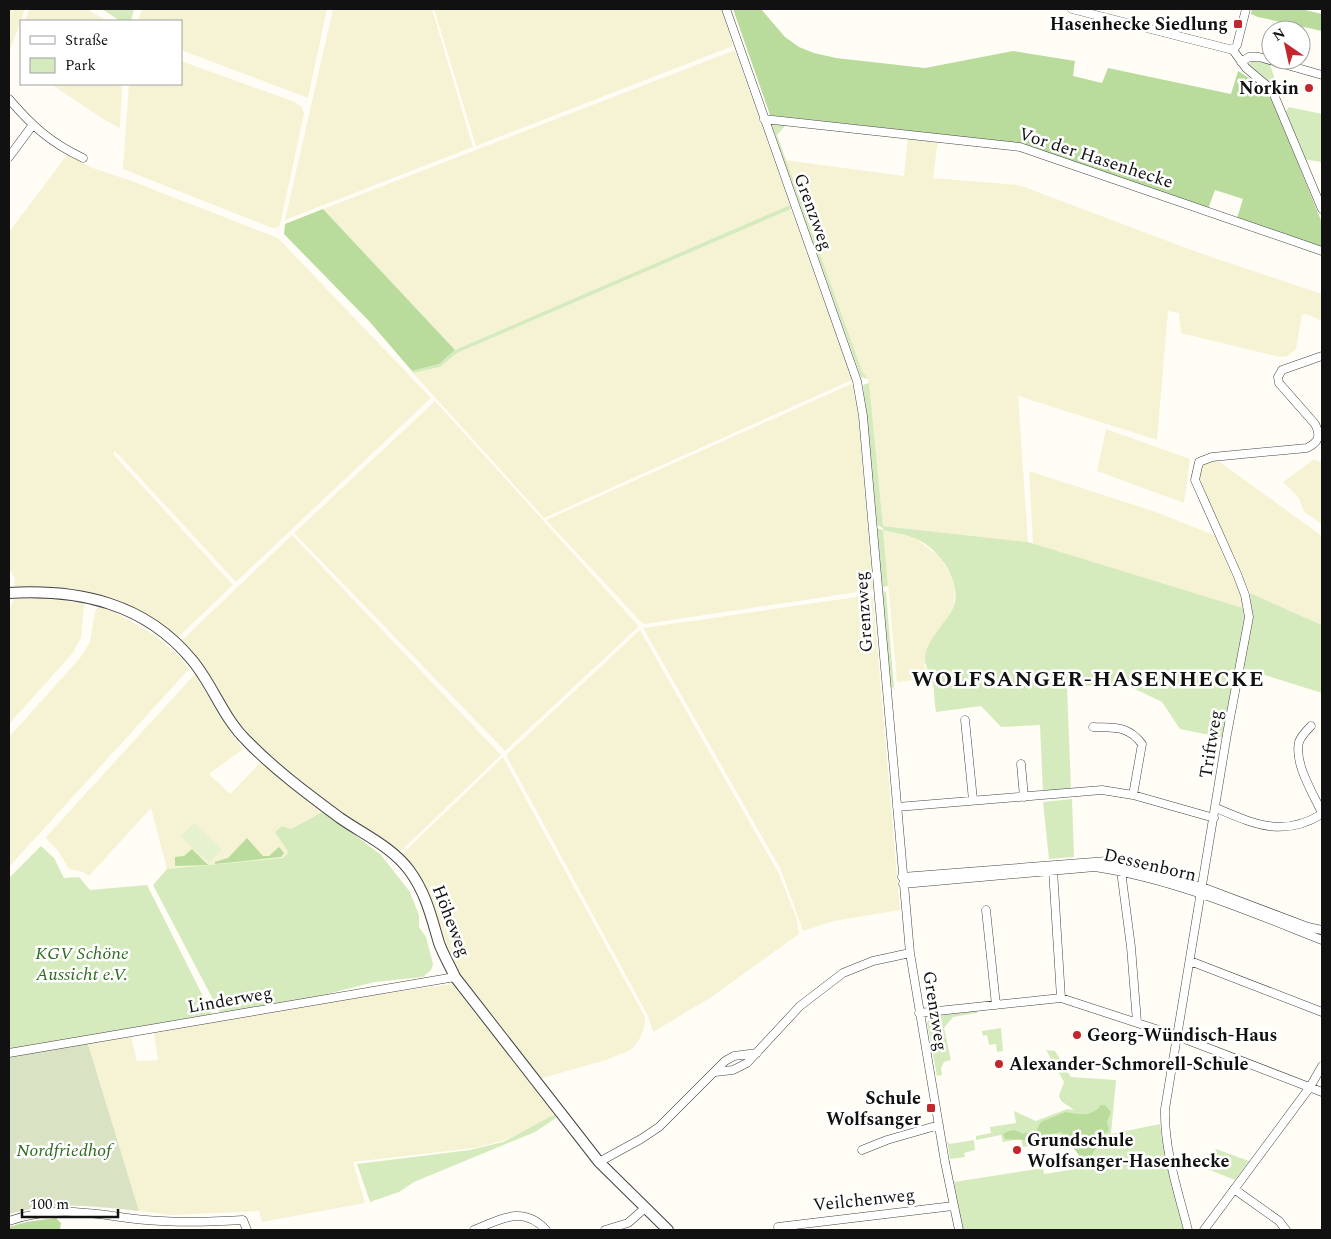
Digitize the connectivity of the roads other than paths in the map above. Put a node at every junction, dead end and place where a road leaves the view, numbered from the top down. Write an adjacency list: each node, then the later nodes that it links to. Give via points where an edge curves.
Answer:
1 (726, 9): 8 (street, Grenzweg)
2 (1072, 9): 4 (street)
3 (1246, 9): 4 (street)
4 (1233, 50): 5 (street)
5 (1242, 62): 6 (street, via 1258,58); 12 (street, via 1272,90)
6 (1322, 75)
7 (9, 99): 9 (street)
8 (764, 119): 13 (street, Vor der Hasenhecke, via 1020,147); 23 (street, Grenzweg, via 857,381)
9 (32, 126): 10 (street); 11 (street, via 59,147)
10 (9, 157)
11 (83, 158)
12 (1322, 209)
13 (1322, 251)
14 (1322, 356): 24 (street, Triftweg, via 1282,370 1278,376 1279,384 1315,424 1319,432 1313,445 1212,457 1199,462 1196,467 1195,480 1237,574 1249,617)
15 (9, 593): 36 (street, Höheweg, via 69,593 118,605 169,637 193,661 228,720 246,741 340,817 397,856 408,868 422,888 440,944)
16 (965, 720): 22 (street)
17 (1311, 726): 25 (street, via 1299,740 1298,753)
18 (1093, 728): 20 (street, via 1125,729 1142,744)
19 (1021, 764): 21 (street)
20 (1133, 795): 21 (street, via 1102,790); 26 (street)
21 (1024, 797): 22 (street)
22 (973, 800): 23 (street)
23 (897, 807): 29 (street, Grenzweg)
24 (1216, 808): 25 (street, via 1246,821 1277,827 1298,826); 26 (street, Triftweg)
25 (1322, 814)
26 (1214, 818): 30 (street, Triftweg)
27 (1054, 870): 28 (street, Dessenborn, via 1095,867); 29 (street, Dessenborn); 37 (street)
28 (1121, 871): 30 (street, Dessenborn); 41 (street)
29 (903, 881): 30 (street, Dessenborn, via 1107,861); 34 (street, Grenzweg)
30 (1202, 890): 32 (street, Dessenborn, via 1308,927); 33 (street, Dessenborn); 35 (street, Triftweg)
31 (986, 910): 38 (street)
32 (1322, 928)
33 (1322, 940)
34 (910, 953): 40 (street, Grenzweg); 43 (street, via 873,960 843,973 814,993)
35 (1190, 961): 39 (street); 42 (street, Triftweg)
36 (455, 977): 44 (street, Linderweg); 51 (street, Höheweg)
37 (1061, 998): 38 (street); 41 (street)
38 (996, 1005): 40 (street)
39 (1322, 1012)
40 (919, 1013): 49 (street, Grenzweg)
41 (1137, 1022): 42 (street)
42 (1177, 1036): 47 (street); 63 (street, Triftweg, via 1165,1122)
43 (757, 1052): 46 (street, via 734,1056); 46 (street, via 740,1068)
44 (9, 1053)
45 (1322, 1066): 47 (street)
46 (714, 1072): 51 (street, via 659,1127)
47 (1310, 1088): 48 (street); 52 (street)
48 (1322, 1092)
49 (939, 1125): 50 (street); 53 (street, Grenzweg)
50 (862, 1150)
51 (599, 1162): 54 (street, Höheweg)
52 (1234, 1189): 64 (street); 65 (street, via 1279,1221)
53 (953, 1206): 56 (street, Veilchenweg); 62 (street, Grenzweg)
54 (644, 1209): 60 (street, via 628,1223); 61 (street, Höheweg)
55 (9, 1221): 57 (street, via 63,1211 169,1222 243,1220)
56 (778, 1226)
57 (247, 1230)
58 (474, 1230): 59 (street, via 524,1216 534,1219)
59 (546, 1230)
60 (605, 1230)
61 (668, 1230)
62 (959, 1230)
63 (1188, 1230)
64 (1204, 1230)
65 (1286, 1230)

